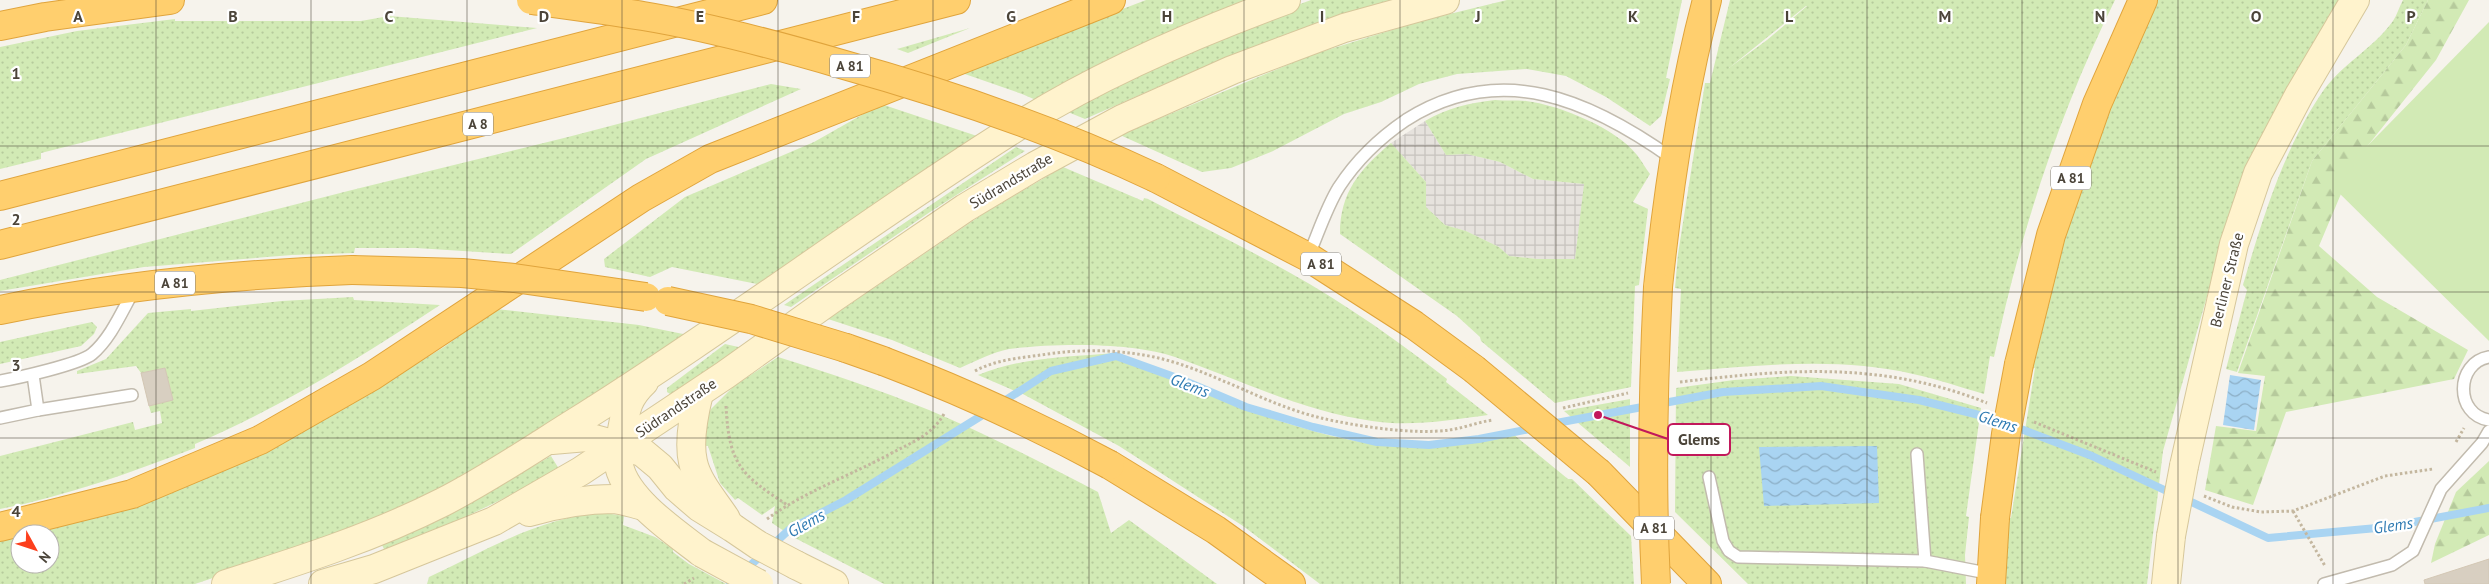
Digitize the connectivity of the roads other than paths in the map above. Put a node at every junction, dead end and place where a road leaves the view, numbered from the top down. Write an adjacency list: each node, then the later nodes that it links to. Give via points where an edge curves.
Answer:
1 (170, 0): 11 (highway)
2 (531, 0): 15 (highway, A 81, bridge, via 644,16 761,41 947,94 1063,137 1156,178)
3 (764, 0): 13 (highway)
4 (956, 0): 14 (highway, A 8)
5 (1111, 0): 34 (highway, via 710,159 641,198 372,376 260,440 132,494)
6 (1286, 0): 20 (main road, via 1195,35 1101,79 1028,120 806,267)
7 (1445, 0): 22 (main road, Südrandstraße, via 1344,28 1232,70 1122,119 965,208)
8 (1708, 0): 12 (highway, A 81, via 1692,59)
9 (2144, 0): 37 (highway, A 81, bridge, via 2097,104 2051,235 2019,364 2006,434 1995,518)
10 (2355, 0): 45 (main road, Berliner Straße, bridge, via 2258,173 2234,244 2184,466)
11 (0, 26)
12 (1674, 160): 15 (lane, via 1609,120 1558,98 1496,89 1456,96 1426,108 1375,144 1340,187); 43 (highway, A 81, bridge, via 1658,287 1652,433)
13 (0, 196)
14 (0, 245)
15 (1308, 257): 44 (highway, A 81, bridge, via 1414,325 1474,369 1599,474)
16 (136, 287): 17 (highway, A 81); 19 (lane, via 110,331 91,355); 42 (highway, A 81, bridge, via 281,272 352,270 497,276 656,299 750,319 883,360 1042,428 1216,530)
17 (0, 310)
18 (2489, 357): 26 (lane, via 2474,364 2466,373 2463,395 2474,414)
19 (33, 375): 21 (lane); 24 (lane)
20 (651, 375): 28 (main road); 29 (main road, via 631,395)
21 (0, 381)
22 (699, 393): 29 (main road, Südrandstraße); 35 (main road, via 694,414 693,462)
23 (132, 395): 24 (lane)
24 (38, 410): 25 (lane)
25 (0, 418)
26 (2489, 420)
27 (2489, 431): 46 (lane, via 2441,489 2413,551 2392,565)
28 (548, 440): 29 (main road, via 587,437); 38 (main road, via 496,473 397,523)
29 (620, 446): 32 (main road, via 618,456 622,476); 33 (main road, Südrandstraße); 35 (main road, via 642,452 699,507)
30 (1916, 454): 36 (lane)
31 (1709, 477): 36 (lane, via 1723,542 1738,557)
32 (644, 506): 33 (main road, via 616,499 565,502); 40 (main road, bridge, via 702,553)
33 (494, 521): 39 (main road, via 374,569)
34 (0, 528)
35 (733, 528): 41 (main road, bridge, via 758,545)
36 (1925, 561): 37 (lane)
37 (1992, 579)
38 (226, 584)
39 (323, 584)
40 (759, 584)
41 (834, 584)
42 (1291, 584)
43 (1656, 584)
44 (1707, 584)
45 (2166, 584)
46 (2324, 584)

